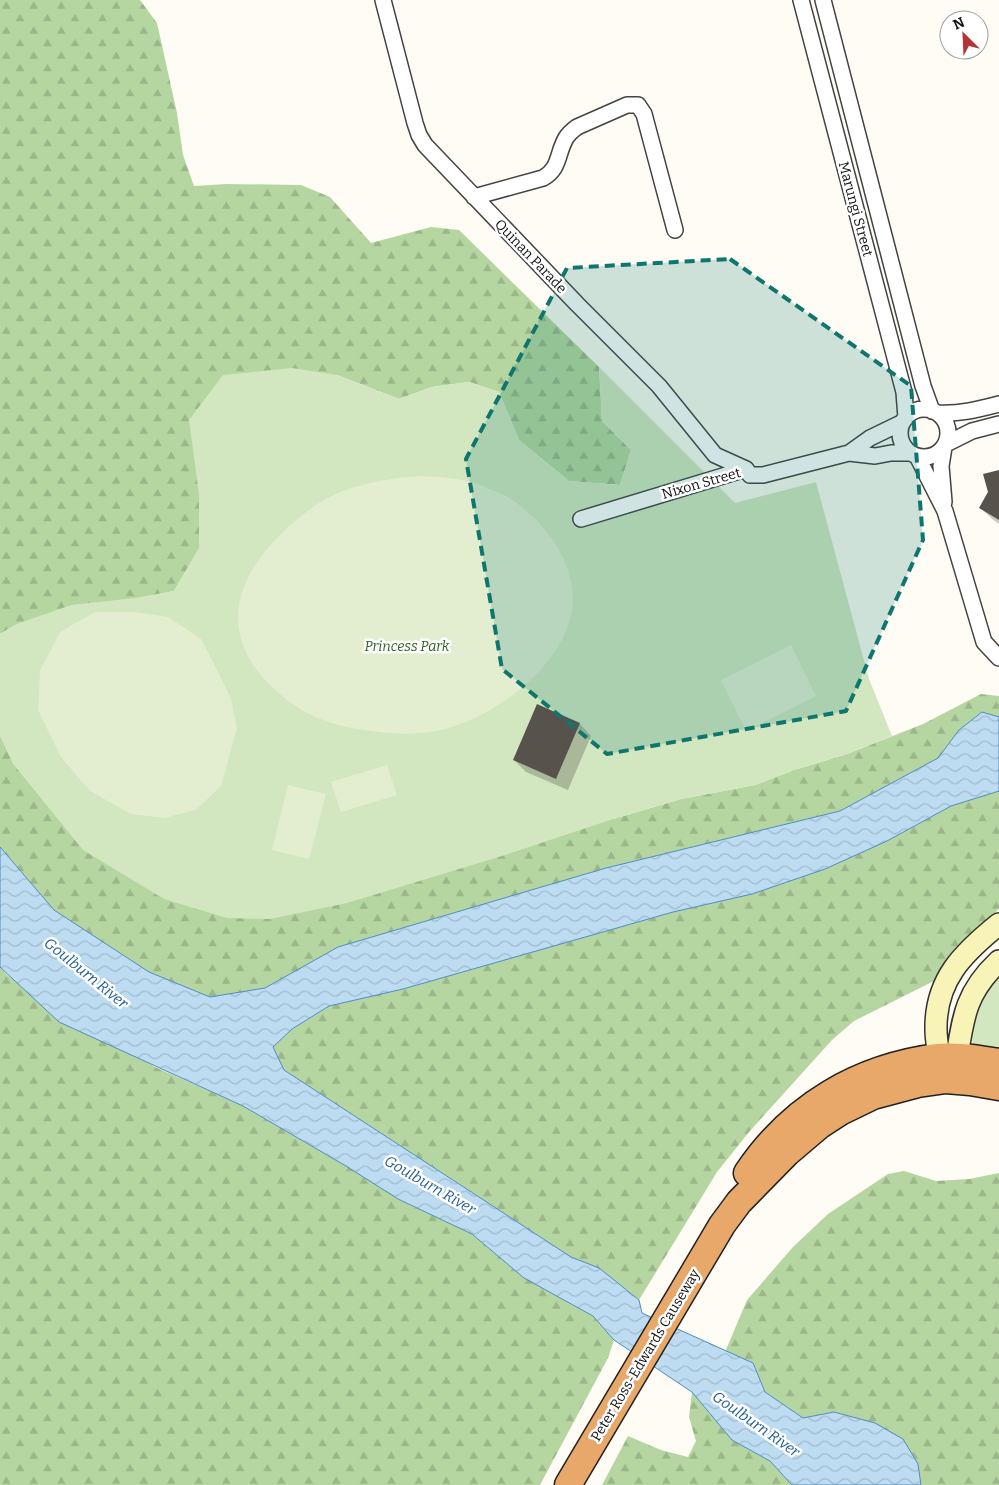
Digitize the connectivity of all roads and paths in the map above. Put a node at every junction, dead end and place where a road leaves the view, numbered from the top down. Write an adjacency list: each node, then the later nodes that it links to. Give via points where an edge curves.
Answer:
1 (382, 0): 6 (street, Quinan Parade, via 419,135)
2 (801, 0): 5 (street, Marungi Street)
3 (823, 0): 4 (street, Marungi Street)
4 (842, 74): 5 (street); 7 (street, Marungi Street)
5 (822, 80): 8 (street, Marungi Street)
6 (474, 197): 9 (street, via 543,178 555,166 570,132 627,105 638,105 644,114); 17 (street, Quinan Parade, via 659,386 715,455)
7 (880, 219): 8 (street); 11 (street, Marungi Street, via 923,386)
8 (860, 225): 12 (street, Marungi Street, via 904,392)
9 (675, 230)
10 (999, 404): 11 (street, via 967,413)
11 (935, 412): 12 (street, via 918,410); 14 (street, via 943,418 948,431)
12 (905, 420): 15 (street, Nixon Street); 16 (street, via 900,436 906,449)
13 (999, 424): 14 (street, via 972,431)
14 (945, 446): 16 (street, via 932,456); 18 (street, via 941,466)
15 (849, 453): 16 (street, Nixon Street); 17 (street, Nixon Street, via 763,474 750,475)
16 (914, 455): 18 (street)
17 (746, 469): 19 (street, Nixon Street)
18 (945, 511): 20 (street, via 984,642)
19 (581, 519)
20 (999, 658)
21 (999, 924): 24 (street, via 963,955 942,992 936,1030)
22 (999, 960): 24 (street, via 972,994)
23 (999, 1062): 24 (highway)
24 (947, 1065): 25 (highway, via 970,1082); 26 (highway, Peter Ross-Edwards Causeway, via 918,1084 873,1096 820,1125 787,1152 739,1202 722,1225)
25 (999, 1086)
26 (568, 1485)

